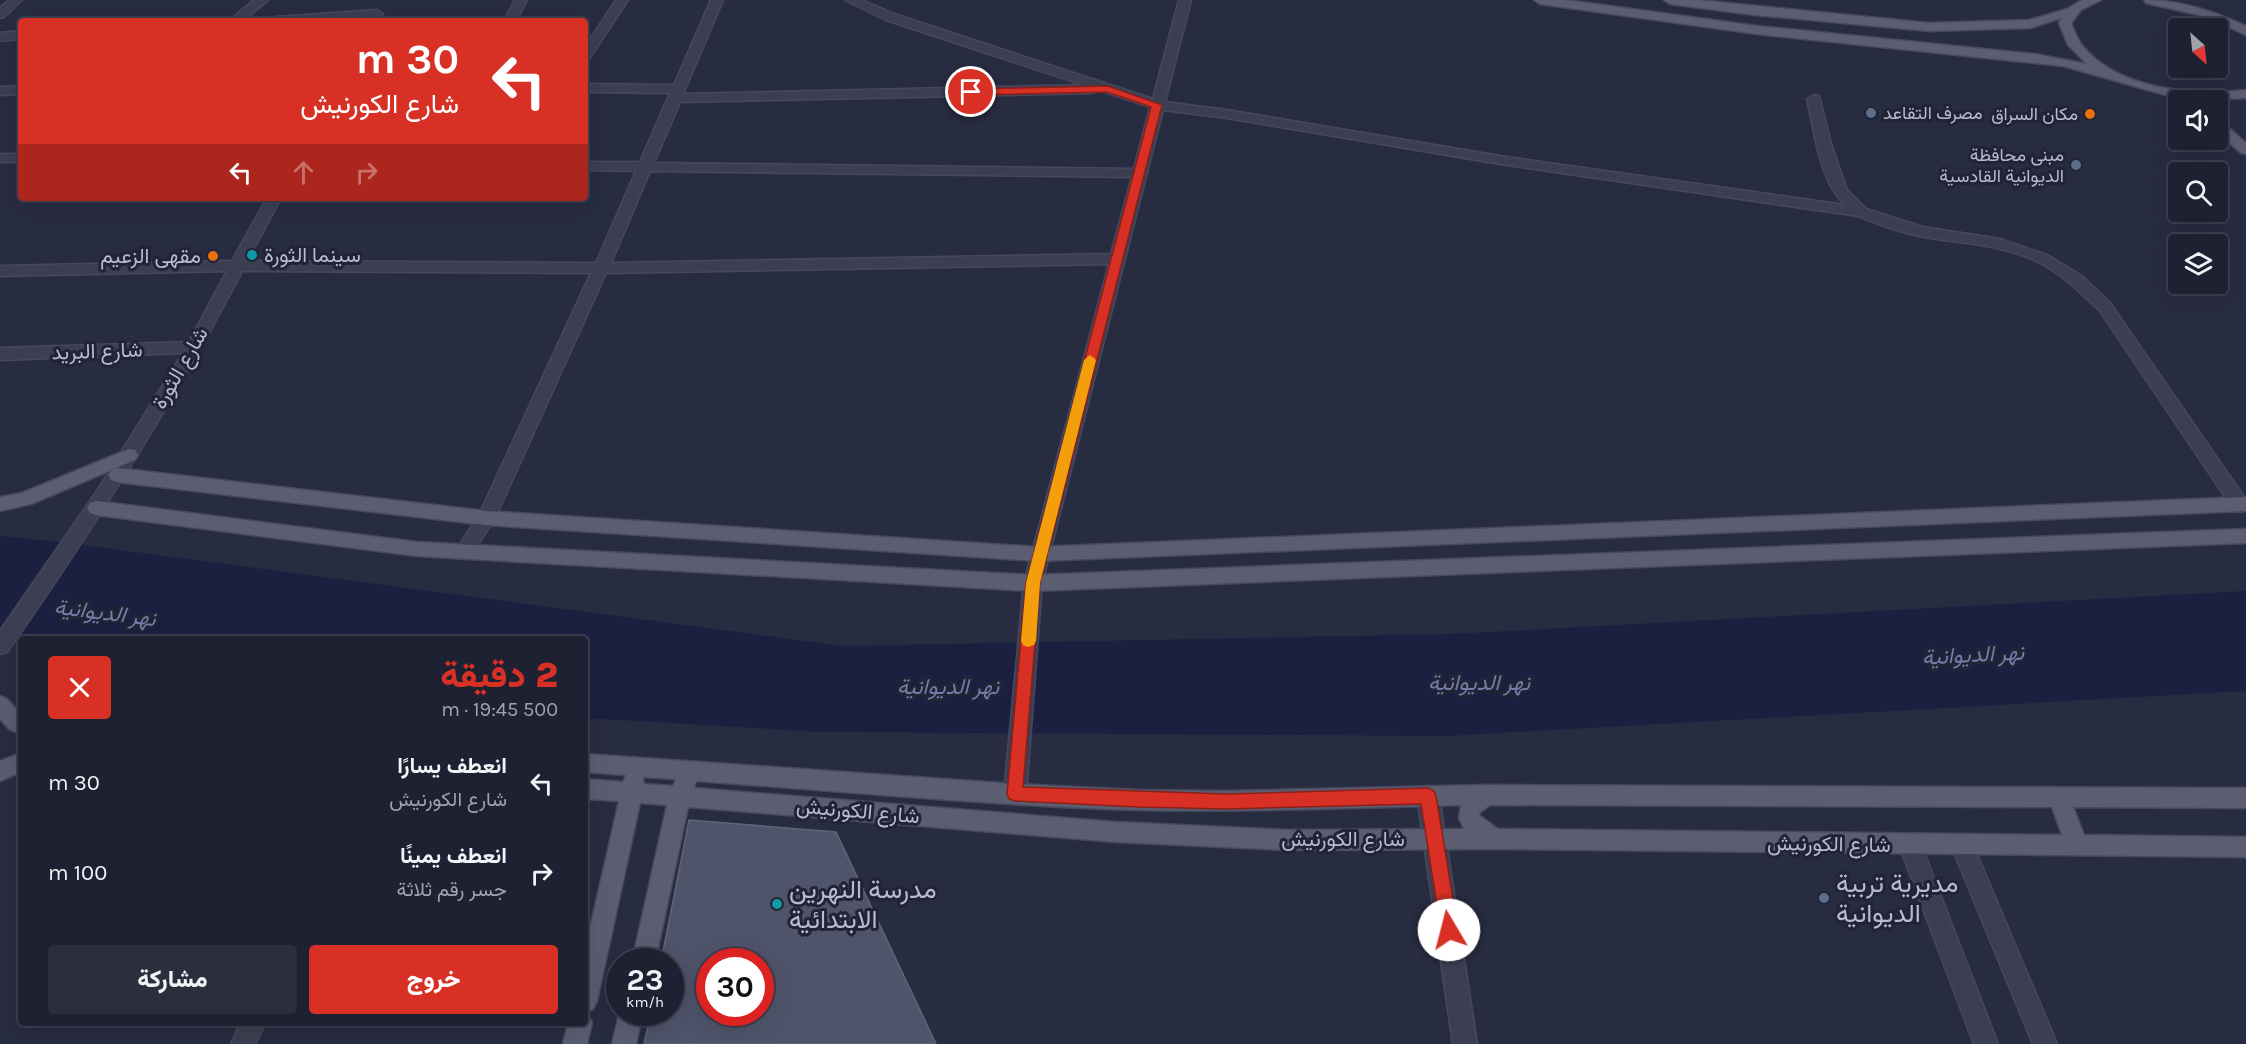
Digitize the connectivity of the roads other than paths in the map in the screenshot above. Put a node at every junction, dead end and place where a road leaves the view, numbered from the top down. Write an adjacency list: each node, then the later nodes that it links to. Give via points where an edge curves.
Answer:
1 (16, 0): 16 (street)
2 (262, 0): 17 (street)
3 (385, 0): 18 (street)
4 (521, 0): 19 (street)
5 (622, 0): 24 (street)
6 (717, 0): 31 (street)
7 (851, 0): 27 (street)
8 (1185, 0): 35 (street)
9 (1540, 0): 25 (main road, via 1757,30 2035,58)
10 (1670, 0): 14 (main road, via 1929,27 2030,24)
11 (2095, 0): 14 (main road)
12 (2150, 0): 15 (main road)
13 (2178, 0): 15 (main road)
14 (2075, 6): 25 (main road, via 2065,23 2075,47)
15 (2202, 11): 20 (main road); 21 (main road)
16 (0, 14)
17 (239, 18)
18 (376, 18)
19 (512, 18)
20 (2246, 25)
21 (2246, 31)
22 (18, 35): 23 (street)
23 (0, 37)
24 (588, 51)
25 (2115, 76): 28 (main road)
26 (588, 88): 31 (street)
27 (1108, 89): 31 (street); 35 (street)
28 (2155, 89): 32 (main road, via 2207,97); 33 (main road)
29 (18, 90): 30 (street)
30 (0, 91)
31 (676, 93): 43 (street)
32 (2246, 94)
33 (2168, 96)
34 (1814, 99): 46 (street, via 1840,192)
35 (1157, 105): 44 (street); 46 (street)
36 (2228, 130): 38 (main road)
37 (2228, 134): 39 (main road)
38 (2246, 141)
39 (2246, 150)
40 (0, 158): 41 (street)
41 (18, 158)
42 (588, 166): 43 (street)
43 (643, 168): 44 (street); 49 (street)
44 (1138, 173): 47 (street)
45 (272, 201): 48 (street, شارع الثورة)
46 (1861, 212): 56 (street, via 1923,231 2000,244 2042,258 2077,280 2105,307)
47 (1116, 259): 49 (street); 61 (street)
48 (235, 266): 49 (street); 50 (street); 51 (street, شارع الثورة)
49 (601, 268): 58 (street)
50 (0, 271)
51 (194, 347): 52 (street, شارع البريد); 53 (street, شارع الثورة)
52 (0, 354)
53 (129, 455): 54 (street, شارع الثورة); 55 (main road, via 25,499)
54 (117, 475): 57 (street, شارع الثورة); 58 (main road)
55 (0, 504)
56 (2243, 504): 61 (main road)
57 (96, 508): 60 (main road); 63 (street, شارع الثورة)
58 (486, 518): 60 (street); 61 (main road)
59 (2246, 536): 62 (main road)
60 (464, 552): 62 (main road)
61 (1040, 554): 62 (street)
62 (1033, 583): 71 (street)
63 (0, 645)
64 (0, 705): 65 (main road)
65 (12, 723)
66 (18, 763): 70 (main road)
67 (588, 764): 68 (main road, شارع الكورنيش)
68 (636, 768): 69 (main road, شارع الكورنيش); 73 (main road)
69 (690, 770): 71 (main road, شارع الكورنيش); 75 (main road)
70 (0, 771)
71 (1016, 787): 76 (main road, شارع الكورنيش, via 1138,800)
72 (588, 789): 73 (main road, شارع الكورنيش)
73 (633, 792): 75 (main road, شارع الكورنيش); 86 (main road)
74 (1487, 795): 76 (main road, شارع الكورنيش); 77 (main road, شارع الكورنيش); 79 (main road, via 1474,802 1468,811 1469,820 1474,829)
75 (681, 796): 80 (main road, شارع الكورنيش, via 1116,831 1288,840); 85 (main road)
76 (1428, 796): 80 (street)
77 (2058, 796): 78 (main road, شارع الكورنيش); 83 (main road)
78 (2246, 798)
79 (1497, 839): 80 (main road, شارع الكورنيش); 81 (main road, شارع الكورنيش)
80 (1436, 840): 93 (street)
81 (1910, 845): 82 (main road, شارع الكورنيش); 94 (street)
82 (1962, 845): 83 (main road, شارع الكورنيش); 95 (street)
83 (2077, 845): 84 (main road, شارع الكورنيش)
84 (2246, 847)
85 (646, 948)
86 (588, 988)
87 (252, 1026): 90 (street)
88 (579, 1026): 91 (main road)
89 (628, 1026): 92 (main road)
90 (243, 1044)
91 (575, 1044)
92 (624, 1044)
93 (1465, 1044)
94 (1986, 1044)
95 (2045, 1044)

